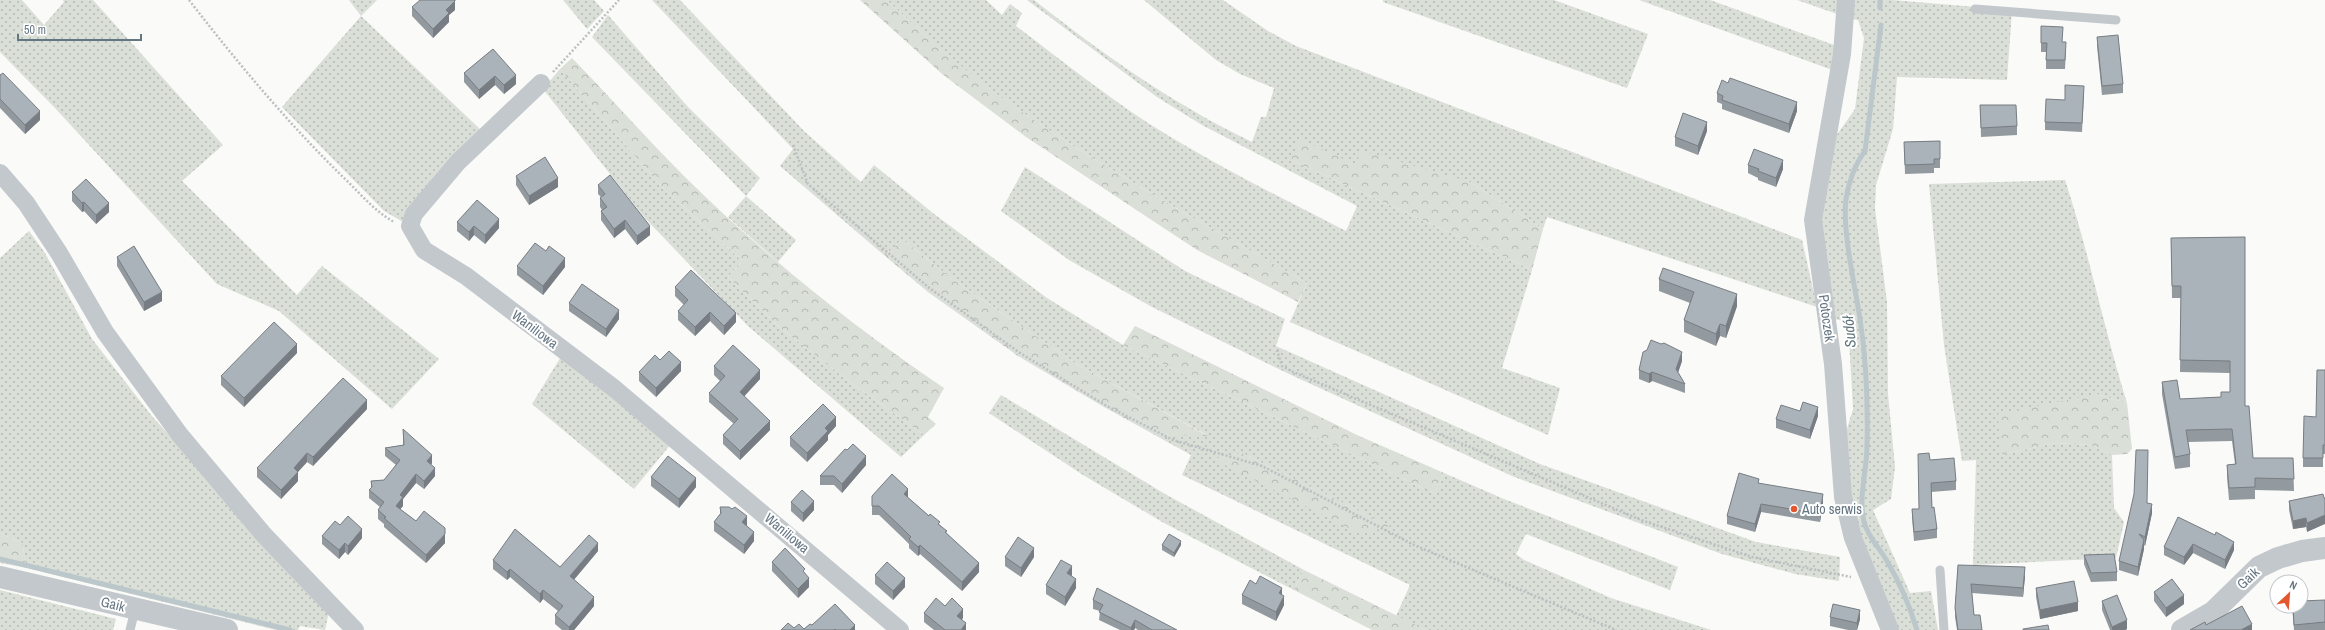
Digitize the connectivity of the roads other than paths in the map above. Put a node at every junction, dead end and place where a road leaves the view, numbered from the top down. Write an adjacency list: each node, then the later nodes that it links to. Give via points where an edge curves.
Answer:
1 (1846, 0): 13 (street, Potoczek, via 1842,54 1812,220 1833,364 1843,497 1853,538 1868,581)
2 (1975, 9): 3 (lane)
3 (2116, 20)
4 (541, 83): 12 (street, Waniliowa, via 458,162 414,214 410,226 424,250 466,276 615,389)
5 (0, 173): 11 (street, via 26,203 59,253 105,332 180,436 264,535)
6 (2325, 548): 15 (street, Gaik, via 2302,551 2259,567 2213,612)
7 (1940, 570): 14 (lane)
8 (0, 577): 9 (street, Gaik)
9 (133, 620): 10 (street, Gaik)
10 (227, 630)
11 (355, 630)
12 (900, 630)
13 (1890, 630)
14 (1944, 630)
15 (2182, 630)

